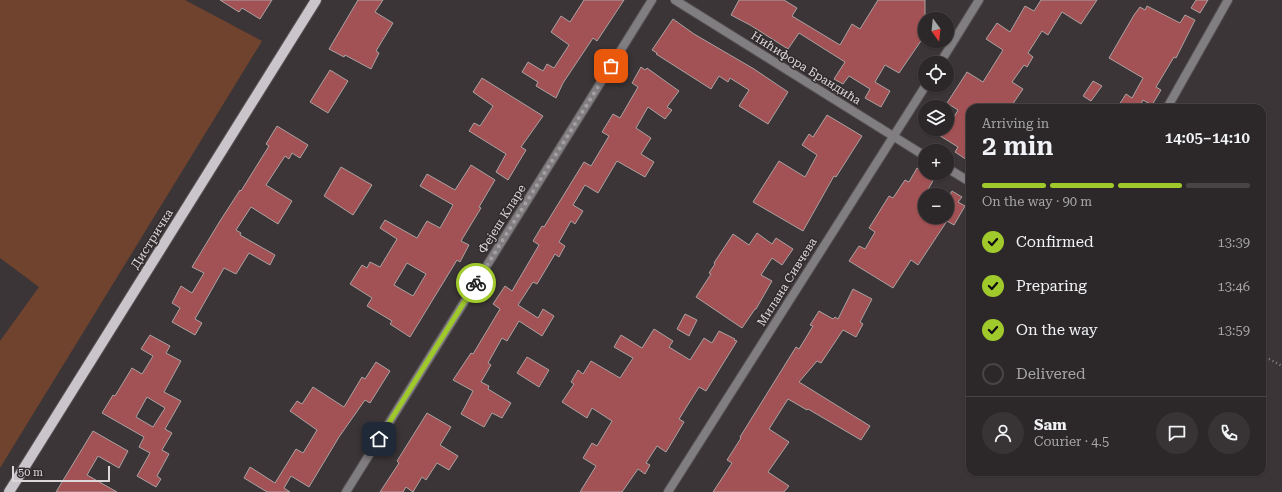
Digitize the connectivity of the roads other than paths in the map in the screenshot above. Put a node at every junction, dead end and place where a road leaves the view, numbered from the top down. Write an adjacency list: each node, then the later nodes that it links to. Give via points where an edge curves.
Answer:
1 (316, 0): 13 (main road, Дистричка)
2 (652, 0): 14 (street, Фејеш Кларе)
3 (675, 0): 9 (street, Нићифора Брандића)
4 (979, 0): 6 (street)
5 (1228, 0): 8 (street)
6 (944, 56)
7 (922, 92): 9 (street, Милана Сивчева)
8 (1169, 104)
9 (894, 137): 10 (street, Нићифора Брандића); 15 (street, Милана Сивчева)
10 (918, 152)
11 (954, 172): 12 (street)
12 (966, 180)
13 (9, 492)
14 (346, 492)
15 (668, 492)

